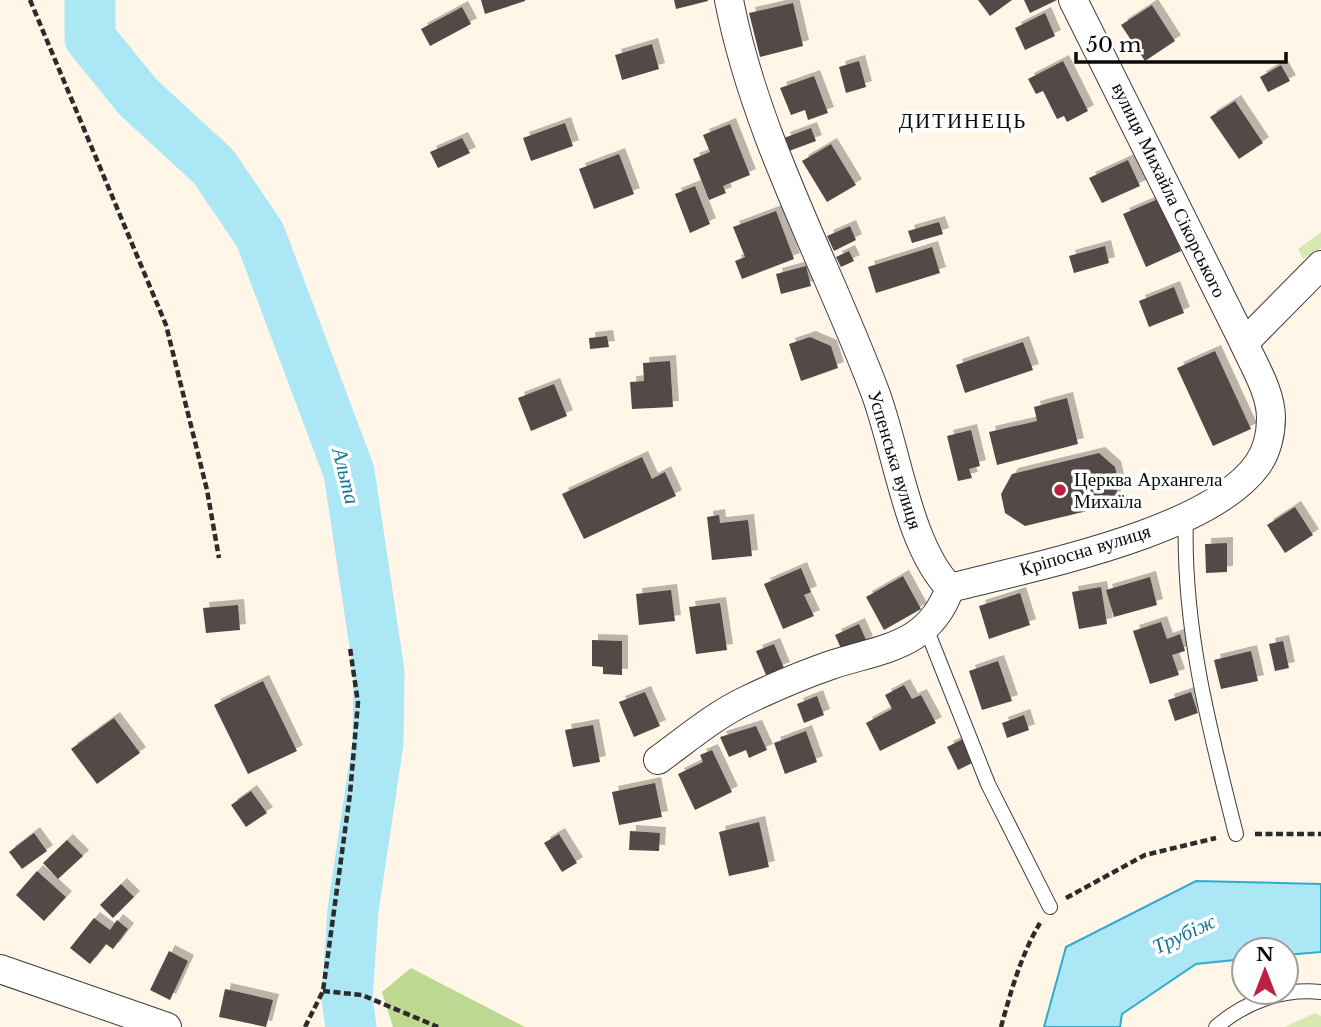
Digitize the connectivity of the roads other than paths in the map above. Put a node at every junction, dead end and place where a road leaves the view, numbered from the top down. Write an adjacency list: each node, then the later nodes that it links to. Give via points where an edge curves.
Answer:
1 (729, 0): 6 (street, Успенська вулиця, via 763,115 887,426 920,544 935,574)
2 (1073, 0): 4 (street, вулиця Михайла Сікорського)
3 (1321, 265): 4 (street)
4 (1244, 343): 5 (street, Кріпосна вулиця, via 1268,401 1271,416 1266,446 1248,475 1231,490)
5 (1186, 515): 6 (street, Кріпосна вулиця, via 1114,543); 9 (lane, via 1191,639)
6 (950, 588): 7 (street, via 943,608)
7 (926, 628): 8 (street, via 878,653 811,672 743,702); 10 (lane, via 988,784)
8 (658, 760)
9 (1236, 834)
10 (1050, 907)
11 (0, 969): 13 (street)
12 (1321, 992): 14 (lane, via 1263,999)
13 (167, 1027)
14 (1216, 1027)

